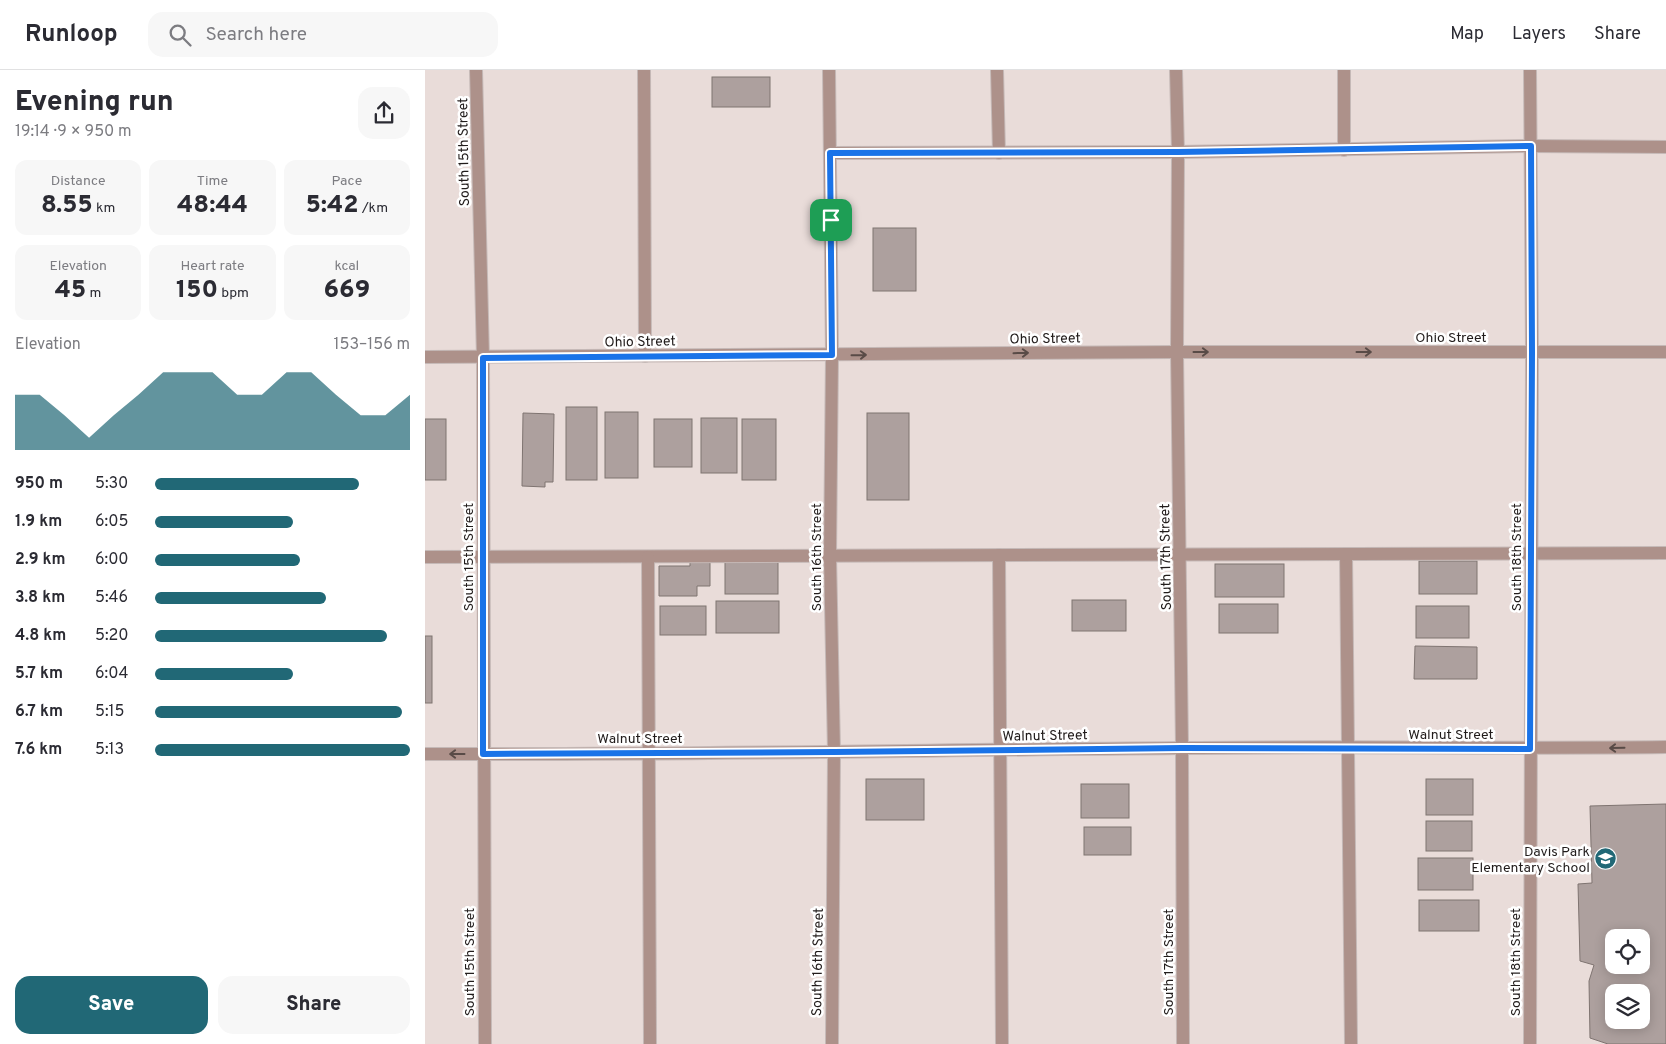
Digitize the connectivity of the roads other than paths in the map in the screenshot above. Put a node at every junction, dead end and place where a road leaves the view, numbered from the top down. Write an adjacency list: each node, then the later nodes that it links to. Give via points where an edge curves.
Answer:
1 (476, 70): 20 (street, South 15th Street)
2 (644, 70): 18 (street)
3 (829, 70): 12 (street, South 16th Street)
4 (997, 70): 13 (street)
5 (1176, 70): 11 (street, South 17th Street)
6 (1344, 70): 10 (street)
7 (1530, 70): 8 (street, South 18th Street)
8 (1531, 146): 9 (street); 10 (street); 15 (street, South 18th Street)
9 (1666, 147)
10 (1344, 150): 11 (street)
11 (1178, 152): 13 (street); 14 (street, South 17th Street)
12 (830, 153): 13 (street); 17 (street, South 16th Street)
13 (999, 153)
14 (1177, 352): 15 (street, Ohio Street, one-way to 15); 17 (street, Ohio Street, one-way to 14); 25 (street, South 17th Street)
15 (1532, 352): 16 (street, Ohio Street); 21 (street, South 18th Street)
16 (1666, 352)
17 (832, 355): 18 (street, Ohio Street); 26 (street, South 16th Street)
18 (645, 356): 20 (street, Ohio Street)
19 (425, 357): 20 (street, Ohio Street)
20 (483, 358): 28 (street, South 15th Street)
21 (1531, 553): 22 (street); 23 (street); 33 (street, South 18th Street)
22 (1666, 553)
23 (1346, 554): 25 (street); 32 (street)
24 (999, 555): 25 (street); 26 (street); 34 (street)
25 (1180, 555): 31 (street, South 17th Street)
26 (829, 556): 29 (street); 35 (street, South 16th Street)
27 (425, 557): 28 (street)
28 (483, 557): 29 (street); 38 (street, South 15th Street)
29 (648, 557): 36 (street)
30 (1666, 747): 33 (street, Walnut Street, one-way to 33)
31 (1182, 748): 32 (street, Walnut Street); 34 (street, Walnut Street); 43 (street, South 17th Street)
32 (1348, 748): 33 (street, Walnut Street); 44 (street)
33 (1530, 749): 45 (street, South 18th Street)
34 (1001, 750): 35 (street, Walnut Street); 42 (street)
35 (834, 752): 36 (street, Walnut Street); 41 (street, South 16th Street)
36 (649, 753): 38 (street, Walnut Street); 40 (street)
37 (425, 754): 38 (street, Walnut Street, one-way to 37)
38 (483, 754): 39 (street, South 15th Street)
39 (485, 1044)
40 (650, 1044)
41 (832, 1044)
42 (1002, 1044)
43 (1183, 1044)
44 (1351, 1044)
45 (1530, 1044)

